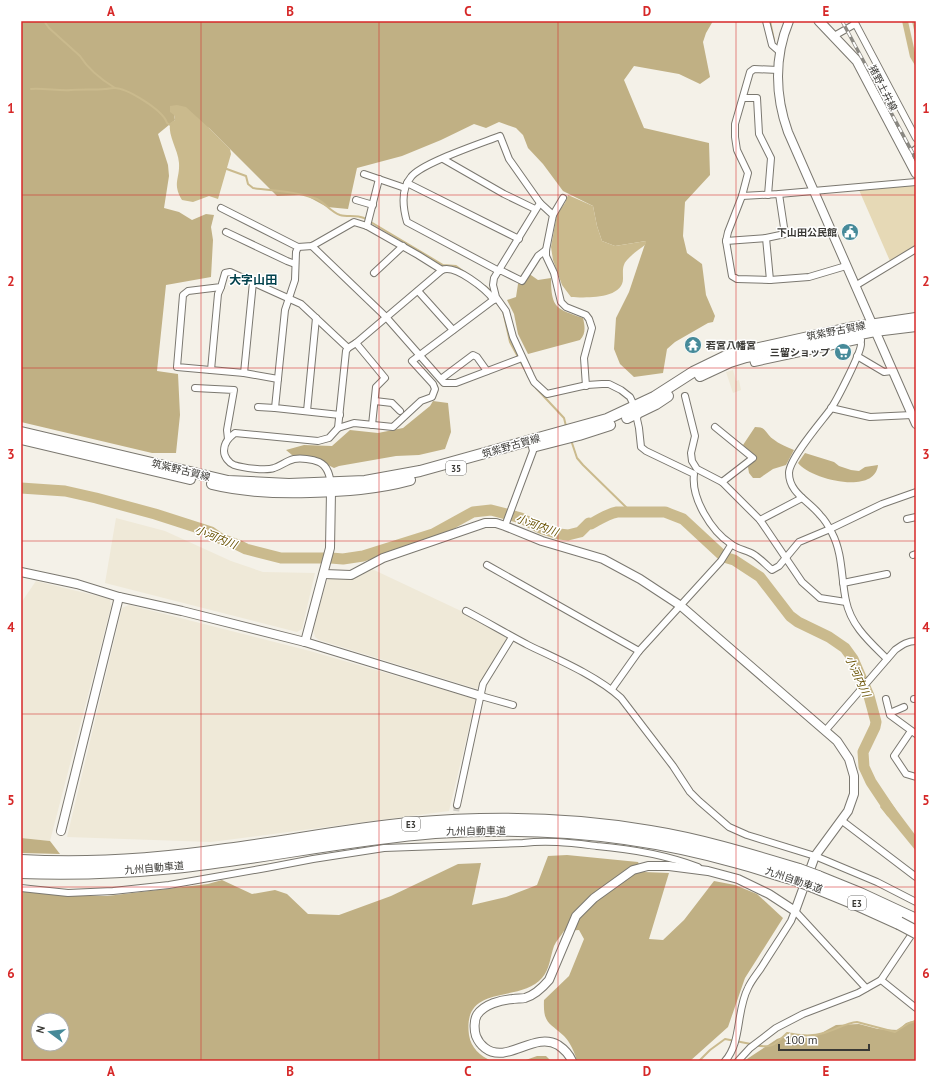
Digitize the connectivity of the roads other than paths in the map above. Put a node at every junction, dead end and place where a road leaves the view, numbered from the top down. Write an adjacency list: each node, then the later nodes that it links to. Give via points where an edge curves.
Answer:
1 (766, 21): 6 (street, via 772,46)
2 (789, 21): 6 (street)
3 (819, 21): 5 (main road, 猪野土井線)
4 (854, 22): 5 (street); 9 (street)
5 (834, 36): 11 (main road, 猪野土井線, via 856,61)
6 (780, 52): 7 (street)
7 (778, 70): 8 (street, via 754,69 750,72); 18 (street, via 778,93 783,119)
8 (743, 98): 20 (street, via 757,98 760,134 771,158); 21 (street, via 735,124 737,150 748,173)
9 (916, 138)
10 (916, 149): 11 (street)
11 (907, 156): 13 (main road, 猪野土井線)
12 (443, 159): 17 (street, via 420,169 411,176); 24 (street, via 500,136 509,159); 27 (street)
13 (915, 168)
14 (364, 174): 15 (street)
15 (379, 179): 17 (street); 25 (street)
16 (916, 182): 18 (street)
17 (406, 186): 32 (street); 42 (street, via 404,214 407,222)
18 (814, 191): 19 (street); 40 (street)
19 (780, 194): 20 (street); 31 (street, via 786,234)
20 (768, 195): 21 (street)
21 (742, 196): 33 (street)
22 (563, 198): 28 (street)
23 (356, 200): 25 (street)
24 (540, 203): 27 (street); 28 (street)
25 (373, 205): 29 (street)
26 (221, 208): 36 (street)
27 (535, 209): 32 (street)
28 (553, 215): 38 (street)
29 (367, 226): 34 (street, via 349,223); 35 (street)
30 (226, 232): 39 (street)
31 (766, 238): 33 (street); 44 (street)
32 (519, 239): 42 (street)
33 (726, 241): 44 (street, via 732,276 737,279)
34 (312, 246): 36 (street); 51 (street)
35 (403, 246): 41 (street); 43 (street)
36 (298, 247): 39 (street)
37 (916, 249): 46 (street)
38 (546, 250): 42 (street, via 538,256 522,281); 69 (street, via 561,302 566,307 586,315 591,324 584,358)
39 (295, 264): 49 (street, via 295,280)
40 (846, 266): 44 (street, via 808,277); 46 (street)
41 (442, 270): 48 (street); 50 (street, via 457,271)
42 (499, 271): 50 (street, via 493,285)
43 (374, 273)
44 (770, 280)
45 (253, 282): 47 (street, via 230,272 225,273); 49 (street); 66 (street)
46 (855, 286): 55 (street)
47 (221, 287): 63 (street, via 218,294); 63 (street, via 188,291 183,295 177,367)
48 (418, 291): 51 (street); 56 (street)
49 (289, 298): 52 (street, via 301,304); 67 (street, via 285,310)
50 (495, 299): 56 (street); 62 (street, via 506,311)
51 (386, 317): 58 (street); 60 (street)
52 (316, 318): 59 (street); 77 (street)
53 (916, 318): 55 (main road, 筑紫野古賀線 / 35)
54 (916, 326): 55 (main road, 筑紫野古賀線 / 35)
55 (873, 328): 57 (main road, 筑紫野古賀線 / 35); 65 (street); 76 (main road, 筑紫野古賀線 / 35, via 819,334 728,355 693,372)
56 (453, 330): 60 (street)
57 (860, 337): 61 (street); 76 (main road, 筑紫野古賀線 / 35, via 730,362 699,376 656,404)
58 (356, 344): 59 (street); 72 (street, via 385,378 376,387)
59 (348, 348): 79 (street)
60 (419, 355): 68 (street); 82 (street, via 412,361 433,384 435,389 432,397 421,401 393,427)
61 (858, 356): 65 (street, via 884,372); 75 (street)
62 (522, 358): 64 (street); 69 (street, via 534,382 547,394)
63 (211, 370): 66 (street)
64 (487, 371): 68 (street, via 456,383 444,383); 68 (street, via 473,355)
65 (892, 371): 80 (street)
66 (244, 373): 67 (street)
67 (278, 379): 74 (street)
68 (441, 379)
69 (586, 386): 76 (street, via 613,386 630,398)
70 (195, 388): 87 (street, via 234,390 227,430)
71 (685, 396): 89 (street, via 695,436 692,460)
72 (374, 401): 78 (street, via 392,403); 82 (street)
73 (258, 407): 74 (street)
74 (275, 408): 77 (street)
75 (831, 408): 80 (street, via 870,416); 93 (street, via 799,451 789,471 791,486)
76 (637, 410): 88 (main road, 筑紫野古賀線 / 35, via 592,431); 89 (street, via 641,447); 91 (main road, 筑紫野古賀線 / 35, via 420,471)
77 (307, 411): 79 (street)
78 (400, 411)
79 (340, 415): 84 (street)
80 (912, 415): 81 (street)
81 (916, 424)
82 (372, 425): 84 (street, via 354,423)
83 (715, 427): 90 (street, via 753,458)
84 (338, 428): 87 (street, via 329,438 318,441 242,433 235,433)
85 (21, 432): 91 (main road, 筑紫野古賀線 / 35, via 228,481)
86 (21, 439): 91 (main road, 筑紫野古賀線 / 35, via 233,489 257,492)
87 (228, 439): 91 (street, via 224,452 227,460 233,465 266,469 296,459 319,462 326,468)
88 (532, 447): 91 (main road, 筑紫野古賀線 / 35, via 401,483 366,489); 97 (street, via 533,451)
89 (696, 472): 90 (street); 99 (street, via 693,482 699,504 708,520)
90 (722, 482): 96 (street)
91 (331, 488): 102 (street, via 330,548)
92 (916, 492): 98 (street, via 882,504)
93 (802, 498): 96 (street); 98 (street, via 820,514)
94 (916, 517): 95 (street)
95 (907, 519)
96 (760, 520): 100 (street)
97 (506, 523): 102 (street, via 485,523 384,558 351,574); 108 (street, via 542,541 603,559)
98 (830, 529): 100 (street, via 799,542); 105 (street, via 839,550)
99 (730, 546): 100 (street, via 754,554 772,570); 108 (street, via 721,561)
100 (786, 558): 107 (street, via 802,582 820,598)
101 (487, 565): 113 (street)
102 (325, 571): 112 (street)
103 (21, 572): 106 (street, via 77,584)
104 (887, 574): 105 (street)
105 (843, 583): 107 (street)
106 (118, 597): 112 (street); 126 (street)
107 (846, 602): 114 (street, via 850,616 865,638)
108 (681, 606): 113 (street); 121 (street)
109 (466, 611): 110 (street)
110 (512, 637): 115 (street); 116 (street, via 483,684)
111 (916, 641): 114 (street, via 903,644)
112 (305, 642): 116 (street)
113 (639, 651): 115 (street)
114 (887, 659): 121 (street)
115 (612, 689): 129 (street, via 673,766 690,792 729,827)
116 (481, 696): 118 (street); 124 (street)
117 (886, 700): 120 (street)
118 (513, 705)
119 (904, 707): 120 (street)
120 (890, 713): 122 (street)
121 (825, 731): 125 (street, via 838,741 849,759 854,776 854,794 848,812)
122 (914, 732): 123 (street, via 894,756 906,774)
123 (916, 777)
124 (457, 805)
125 (841, 820): 129 (street); 134 (street)
126 (61, 831)
127 (453, 838): 128 (street)
128 (454, 846): 131 (street, via 546,841 586,844 665,856); 135 (street, via 384,848 184,883 113,891 68,892)
129 (815, 856): 136 (street, via 877,882); 137 (street)
130 (21, 861): 133 (highway, 九州自動車道 / E3, via 44,863 136,860 225,851 378,828 439,822 509,820 580,823 650,832 712,844)
131 (708, 871): 137 (street, via 738,879 769,894); 145 (street, via 662,866 633,870 594,898 576,916 549,980 544,986 525,998 504,1000 487,1006 477,1015 474,1030 477,1039 490,1052 503,1053 534,1043 546,1042 563,1048)
132 (21, 872): 133 (highway, 九州自動車道 / E3, via 98,873 167,868 406,835 534,830 613,836)
133 (797, 875): 138 (highway, 九州自動車道 / E3, bridge)
134 (916, 877)
135 (21, 888)
136 (916, 902)
137 (795, 911): 143 (street); 146 (street, via 747,989 734,1046)
138 (900, 918): 139 (highway, 九州自動車道 / E3); 141 (highway, 九州自動車道 / E3, bridge)
139 (916, 920)
140 (916, 928): 142 (street)
141 (916, 932)
142 (881, 980): 143 (street); 144 (street)
143 (866, 988): 147 (street, via 776,1028)
144 (916, 1008)
145 (572, 1061)
146 (725, 1061)
147 (738, 1061)

